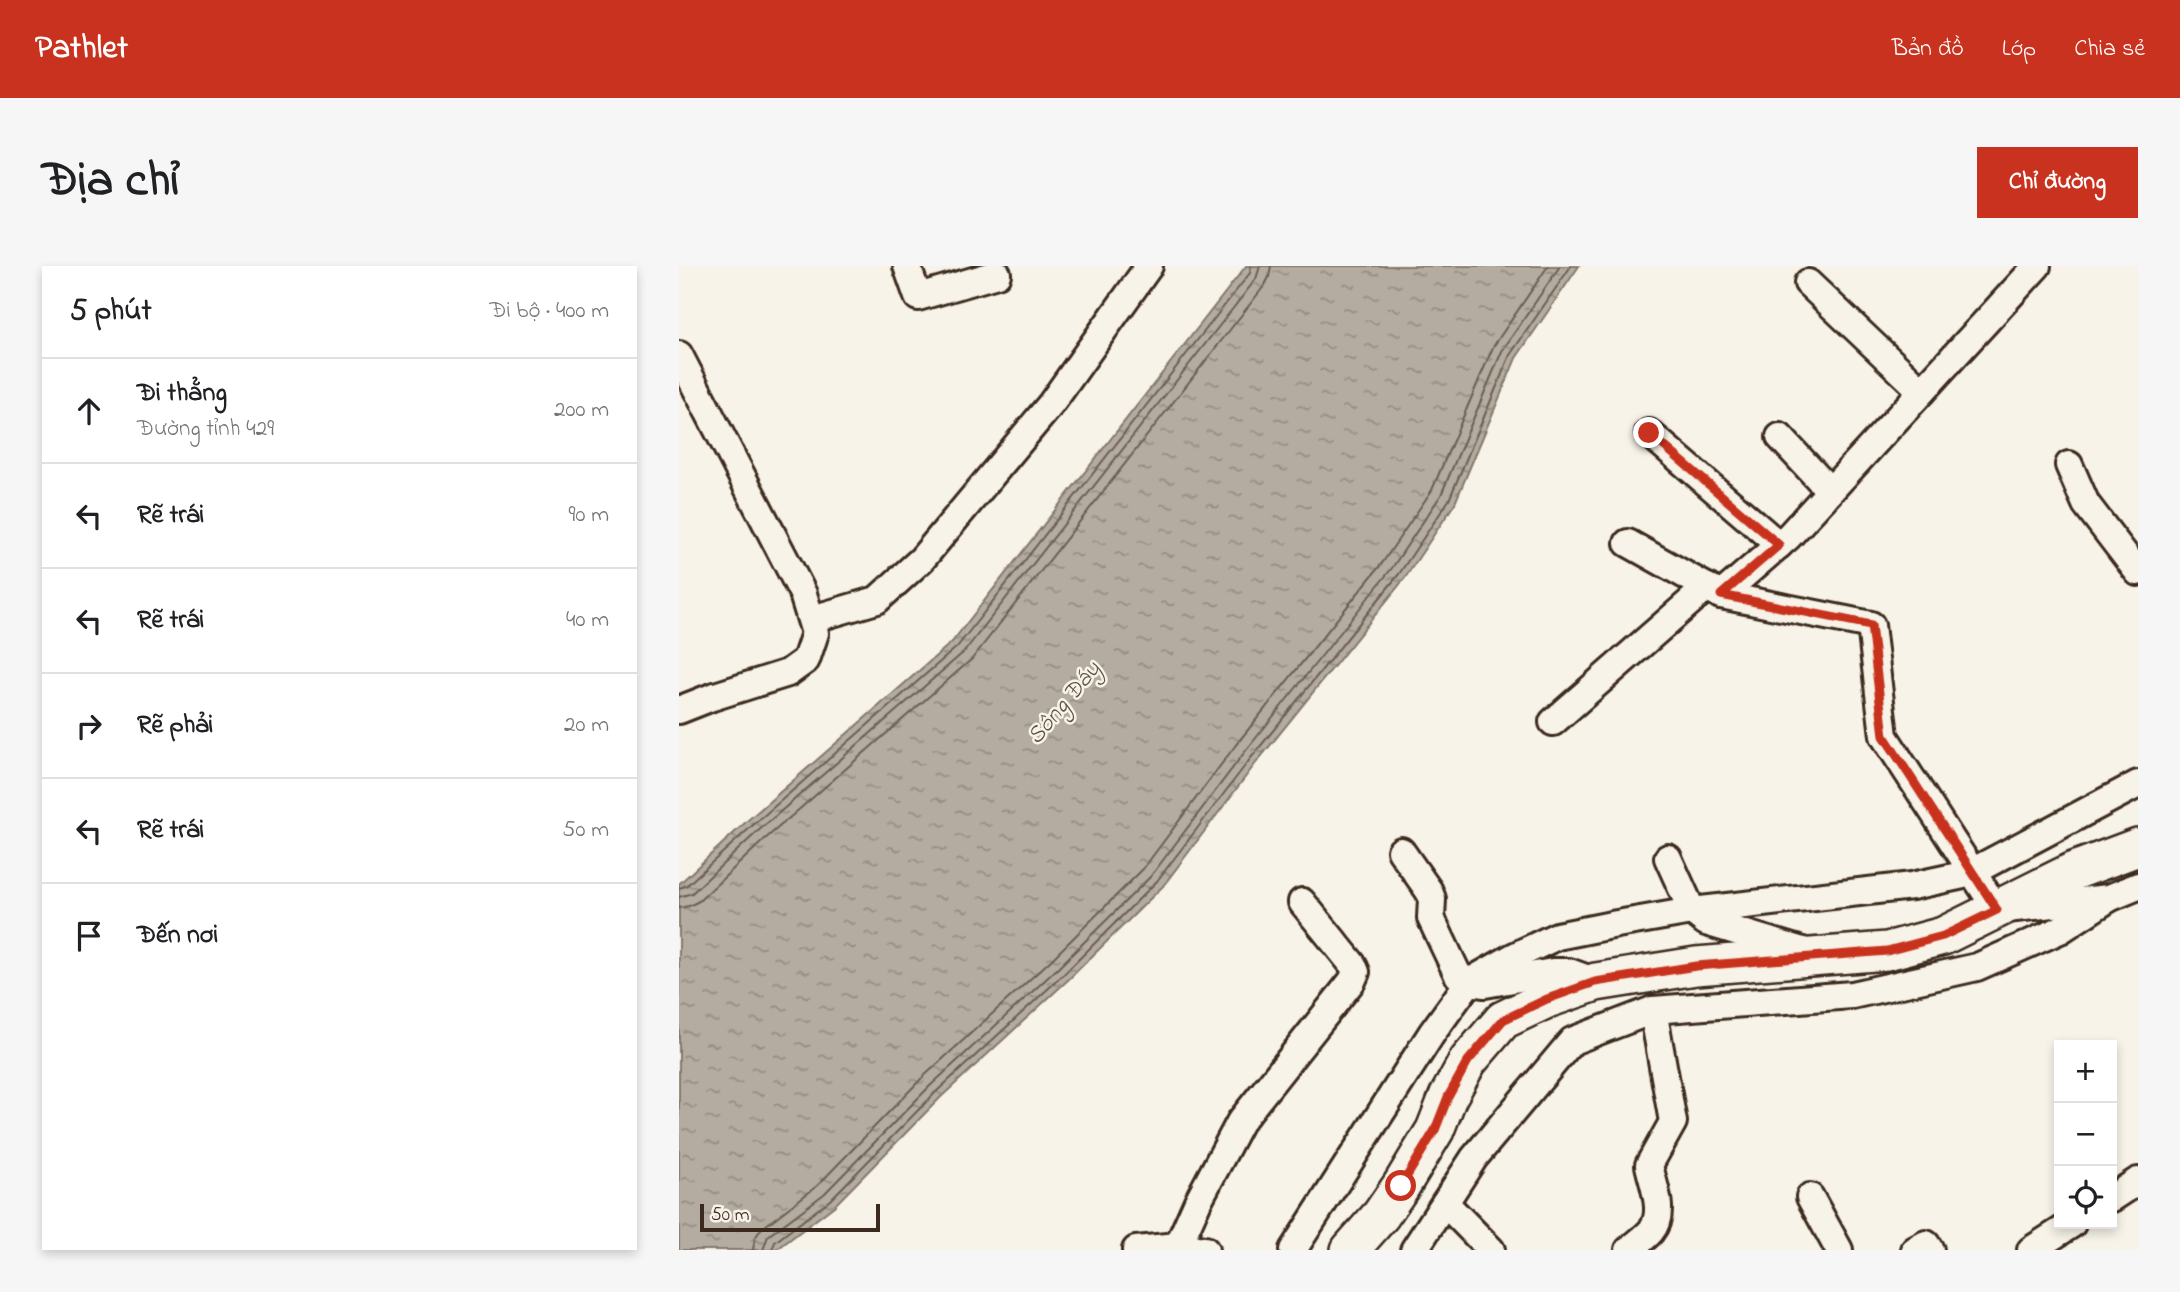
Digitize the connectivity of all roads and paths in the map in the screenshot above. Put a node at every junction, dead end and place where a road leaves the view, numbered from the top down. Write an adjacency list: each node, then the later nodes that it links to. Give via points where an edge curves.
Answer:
1 (907, 266): 4 (street, via 918,297)
2 (1149, 266): 16 (street, via 1051,404 922,559 877,600)
3 (2037, 266): 7 (street)
4 (997, 274)
5 (1808, 283): 7 (street)
6 (679, 355): 16 (street)
7 (1922, 391): 11 (street)
8 (1649, 433): 13 (street)
9 (1780, 437): 11 (street)
10 (2069, 465): 14 (street, via 2086,504)
11 (1830, 491): 13 (street)
12 (1629, 543): 15 (street)
13 (1779, 545): 15 (street)
14 (2138, 572)
15 (1714, 591): 18 (street); 23 (street, via 1871,625 1884,736)
16 (812, 619): 17 (street, via 815,633 806,660 788,673)
17 (679, 710)
18 (1553, 722)
19 (2138, 784): 23 (street)
20 (2138, 847): 27 (main road, via 2074,871)
21 (1401, 851): 30 (street, via 1429,891 1431,918 1458,975)
22 (1668, 858): 28 (street)
23 (1972, 871): 27 (street); 28 (street, via 1912,886)
24 (2138, 886): 25 (street)
25 (2109, 898): 27 (street); 32 (street, via 2060,930 1977,967 1852,995)
26 (1302, 902): 38 (street, via 1356,972 1240,1122)
27 (1997, 910): 29 (main road, via 1943,936 1887,951)
28 (1692, 911): 29 (street, via 1706,922); 30 (street, via 1557,936)
29 (1818, 956): 31 (main road, via 1696,966)
30 (1469, 982): 31 (street, via 1485,984 1553,972 1569,972); 42 (street, via 1424,1044)
31 (1595, 982): 43 (main road, via 1503,1020 1468,1061 1435,1130 1401,1186)
32 (1653, 1010): 36 (street, via 1572,1041 1474,1158); 46 (street, via 1673,1122 1649,1165 1658,1218 1652,1231)
33 (2138, 1181): 34 (street)
34 (2117, 1195)
35 (1810, 1197): 47 (street)
36 (1444, 1203): 44 (street); 45 (street)
37 (2066, 1229): 39 (street)
38 (1178, 1246): 40 (street); 41 (street)
39 (2039, 1248)
40 (1136, 1250)
41 (1205, 1250)
42 (1293, 1250)
43 (1350, 1250)
44 (1414, 1250)
45 (1492, 1250)
46 (1629, 1250)
47 (1839, 1250)
48 (1916, 1250): 49 (street, via 1926,1244)
49 (1930, 1250)

